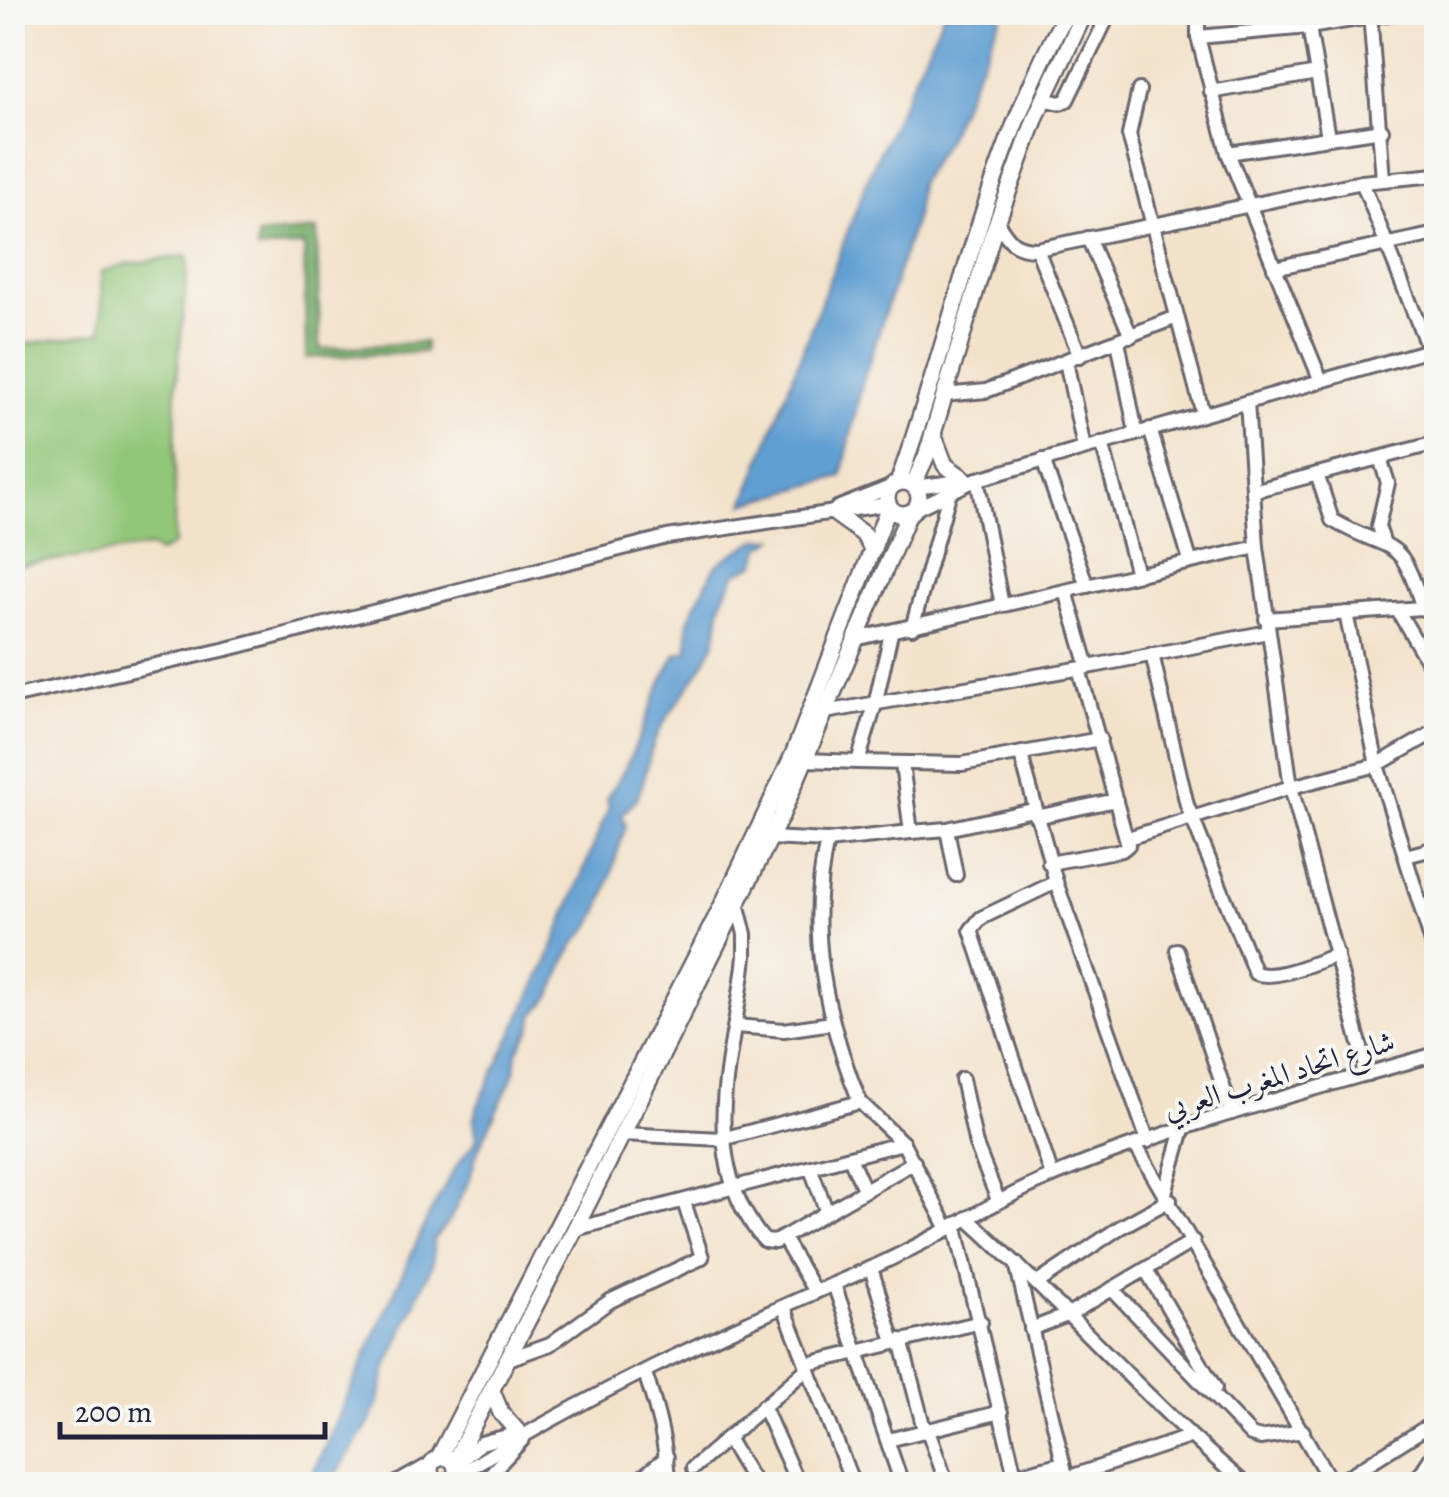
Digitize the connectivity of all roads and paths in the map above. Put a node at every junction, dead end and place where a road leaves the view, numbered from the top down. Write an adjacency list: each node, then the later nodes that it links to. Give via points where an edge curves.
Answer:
1 (1066, 12): 46 (main road, via 996,168)
2 (1085, 12): 13 (main road)
3 (1110, 12): 13 (street, via 1067,100)
4 (1400, 12): 6 (street)
5 (1193, 14): 9 (street)
6 (1370, 15): 7 (street); 14 (street)
7 (1335, 18): 8 (street)
8 (1309, 27): 9 (street); 10 (street)
9 (1198, 37): 12 (street)
10 (1317, 73): 12 (street); 15 (street)
11 (1138, 90): 22 (street, via 1129,135)
12 (1211, 92): 16 (street)
13 (1044, 99): 21 (main road)
14 (1382, 130): 15 (street); 18 (street)
15 (1328, 137): 16 (street)
16 (1228, 154): 20 (street)
17 (1436, 176): 18 (street)
18 (1384, 180): 19 (street)
19 (1362, 182): 20 (street); 25 (street)
20 (1248, 204): 22 (street); 27 (street)
21 (997, 222): 26 (street, via 1019,249); 34 (main road)
22 (1154, 224): 24 (street); 28 (street)
23 (1436, 234): 25 (street)
24 (1088, 238): 26 (street); 29 (street)
25 (1386, 245): 27 (street); 30 (street)
26 (1037, 248): 31 (street)
27 (1274, 268): 33 (street)
28 (1177, 317): 29 (street); 36 (street)
29 (1124, 339): 31 (street); 37 (street)
30 (1434, 349): 32 (street); 33 (street)
31 (1073, 358): 34 (street, via 986,391); 41 (street)
32 (1436, 368)
33 (1321, 380): 35 (street)
34 (944, 395): 38 (main road)
35 (1247, 402): 36 (street); 48 (street)
36 (1203, 414): 37 (street)
37 (1143, 431): 39 (street); 55 (street)
38 (933, 434): 45 (main road, via 945,466); 46 (main road)
39 (1102, 443): 41 (street); 56 (street)
40 (1436, 443): 42 (street)
41 (1084, 448): 43 (street)
42 (1380, 458): 44 (street); 52 (street, via 1388,484 1378,526)
43 (1043, 460): 45 (street); 57 (street)
44 (1317, 474): 48 (street); 52 (street, via 1332,520)
45 (972, 480): 46 (street); 47 (street); 59 (street)
46 (904, 485): 49 (main road); 50 (main road, via 919,498); 51 (street)
47 (950, 491): 50 (street); 64 (street)
48 (1253, 491): 53 (street)
49 (889, 505): 50 (main road); 51 (street); 54 (main road)
50 (912, 510): 67 (main road)
51 (830, 513): 54 (main road, via 863,534); 72 (street, via 668,537)
52 (1383, 541): 60 (street, via 1401,553)
53 (1257, 548): 55 (street); 63 (street)
54 (874, 550): 158 (main road, via 792,755 721,908)
55 (1190, 560): 56 (street)
56 (1137, 574): 57 (street)
57 (1088, 586): 58 (street)
58 (1066, 592): 59 (street); 70 (street)
59 (1002, 605): 64 (street)
60 (1430, 608): 61 (street)
61 (1398, 612): 62 (street); 68 (street)
62 (1346, 614): 63 (street); 81 (street)
63 (1266, 625): 69 (street); 82 (street)
64 (912, 628): 65 (street)
65 (890, 633): 67 (street); 73 (street)
66 (1436, 634): 68 (street)
67 (855, 639): 74 (main road)
68 (1420, 648): 71 (street)
69 (1152, 654): 70 (street); 85 (street)
70 (1084, 668): 73 (street); 76 (street)
71 (1436, 676)
72 (12, 697)
73 (875, 705): 74 (street); 79 (street)
74 (825, 712): 78 (main road)
75 (1436, 731): 81 (street)
76 (1100, 738): 77 (street); 83 (street)
77 (1021, 755): 80 (street); 84 (street)
78 (806, 760): 79 (street); 88 (main road)
79 (858, 762): 80 (street)
80 (902, 764): 87 (street)
81 (1377, 765): 82 (street); 92 (street)
82 (1291, 787): 85 (street); 98 (street)
83 (1116, 800): 84 (street); 89 (street)
84 (1035, 814): 86 (street); 93 (street)
85 (1192, 817): 89 (street); 98 (street, via 1256,974)
86 (947, 829): 87 (street); 94 (street)
87 (911, 832): 90 (street)
88 (770, 838): 90 (street); 96 (main road)
89 (1128, 838): 93 (street, via 1122,850)
90 (826, 840): 100 (street, via 820,948)
91 (1436, 848): 92 (street)
92 (1406, 856): 99 (street)
93 (1049, 862): 95 (street)
94 (956, 876)
95 (1056, 882): 111 (street); 115 (street, via 981,918 971,930)
96 (737, 903): 101 (street, via 745,956); 108 (main road)
97 (1177, 950): 106 (street)
98 (1337, 955): 103 (street)
99 (1436, 956)
100 (832, 1024): 101 (street, via 784,1030); 105 (street)
101 (735, 1026): 109 (street)
102 (1436, 1054): 103 (street, شارع اتحاد المغرب العربي)
103 (1368, 1074): 106 (street, شارع اتحاد المغرب العربي)
104 (962, 1079): 119 (street, via 980,1159)
105 (860, 1102): 109 (street); 110 (street)
106 (1232, 1113): 107 (street, شارع اتحاد المغرب العربي)
107 (1183, 1129): 111 (street, شارع اتحاد المغرب العربي); 118 (street)
108 (622, 1134): 109 (street); 123 (main road)
109 (722, 1138): 117 (street)
110 (903, 1143): 112 (street); 113 (street)
111 (1142, 1143): 115 (street, شارع اتحاد المغرب العربي); 118 (street)
112 (850, 1158): 114 (street); 116 (street)
113 (914, 1162): 116 (street); 122 (street)
114 (812, 1169): 117 (street); 121 (street)
115 (1052, 1176): 119 (street, شارع اتحاد المغرب العربي)
116 (864, 1189): 121 (street)
117 (734, 1190): 120 (street); 124 (street, via 760,1237)
118 (1168, 1197): 125 (street); 129 (street)
119 (998, 1200): 122 (street, شارع اتحاد المغرب العربي)
120 (684, 1202): 123 (street); 139 (street, via 699,1259 610,1301 550,1344)
121 (826, 1210): 124 (street)
122 (957, 1223): 126 (street); 127 (street, شارع اتحاد المغرب العربي); 135 (street)
123 (575, 1229): 139 (main road)
124 (783, 1238): 132 (street)
125 (1194, 1242): 128 (street); 149 (street)
126 (1016, 1261): 129 (street); 136 (street)
127 (871, 1268): 130 (street, شارع اتحاد المغرب العربي); 137 (street)
128 (1146, 1270): 131 (street); 144 (street)
129 (1039, 1282): 134 (street)
130 (834, 1284): 132 (street, شارع اتحاد المغرب العربي); 138 (street)
131 (1112, 1290): 134 (street); 144 (street)
132 (815, 1292): 133 (street, شارع اتحاد المغرب العربي)
133 (784, 1306): 140 (street); 141 (street, شارع اتحاد المغرب العربي)
134 (1070, 1314): 136 (street); 151 (street)
135 (980, 1322): 137 (street); 145 (street)
136 (1032, 1329): 156 (street)
137 (897, 1341): 138 (street); 147 (street)
138 (855, 1351): 140 (street); 153 (street)
139 (508, 1360): 142 (main road)
140 (809, 1365): 143 (street); 167 (street)
141 (645, 1373): 148 (street, شارع اتحاد المغرب العربي); 155 (street)
142 (492, 1391): 148 (main road, via 501,1413); 158 (main road)
143 (763, 1406): 152 (street); 166 (street)
144 (1228, 1410): 149 (street, via 1254,1438)
145 (1001, 1412): 147 (street); 159 (street)
146 (1436, 1421): 150 (street)
147 (925, 1428): 153 (street); 169 (street)
148 (525, 1432): 158 (street); 162 (street)
149 (1303, 1432): 172 (street)
150 (1418, 1432): 154 (street); 172 (street)
151 (1189, 1437): 160 (street); 171 (street)
152 (727, 1438): 157 (street); 165 (street)
153 (888, 1440): 168 (street)
154 (1436, 1449): 173 (street)
155 (667, 1457): 163 (street); 164 (street)
156 (1063, 1463): 159 (street); 160 (street)
157 (694, 1468)
158 (440, 1474): 161 (street)
159 (1015, 1476): 170 (street)
160 (1068, 1481)
161 (396, 1484)
162 (480, 1484)
163 (634, 1484)
164 (668, 1484)
165 (754, 1484)
166 (798, 1484)
167 (853, 1484)
168 (902, 1484)
169 (946, 1484)
170 (986, 1484)
171 (1245, 1484)
172 (1334, 1484)
173 (1414, 1484)

